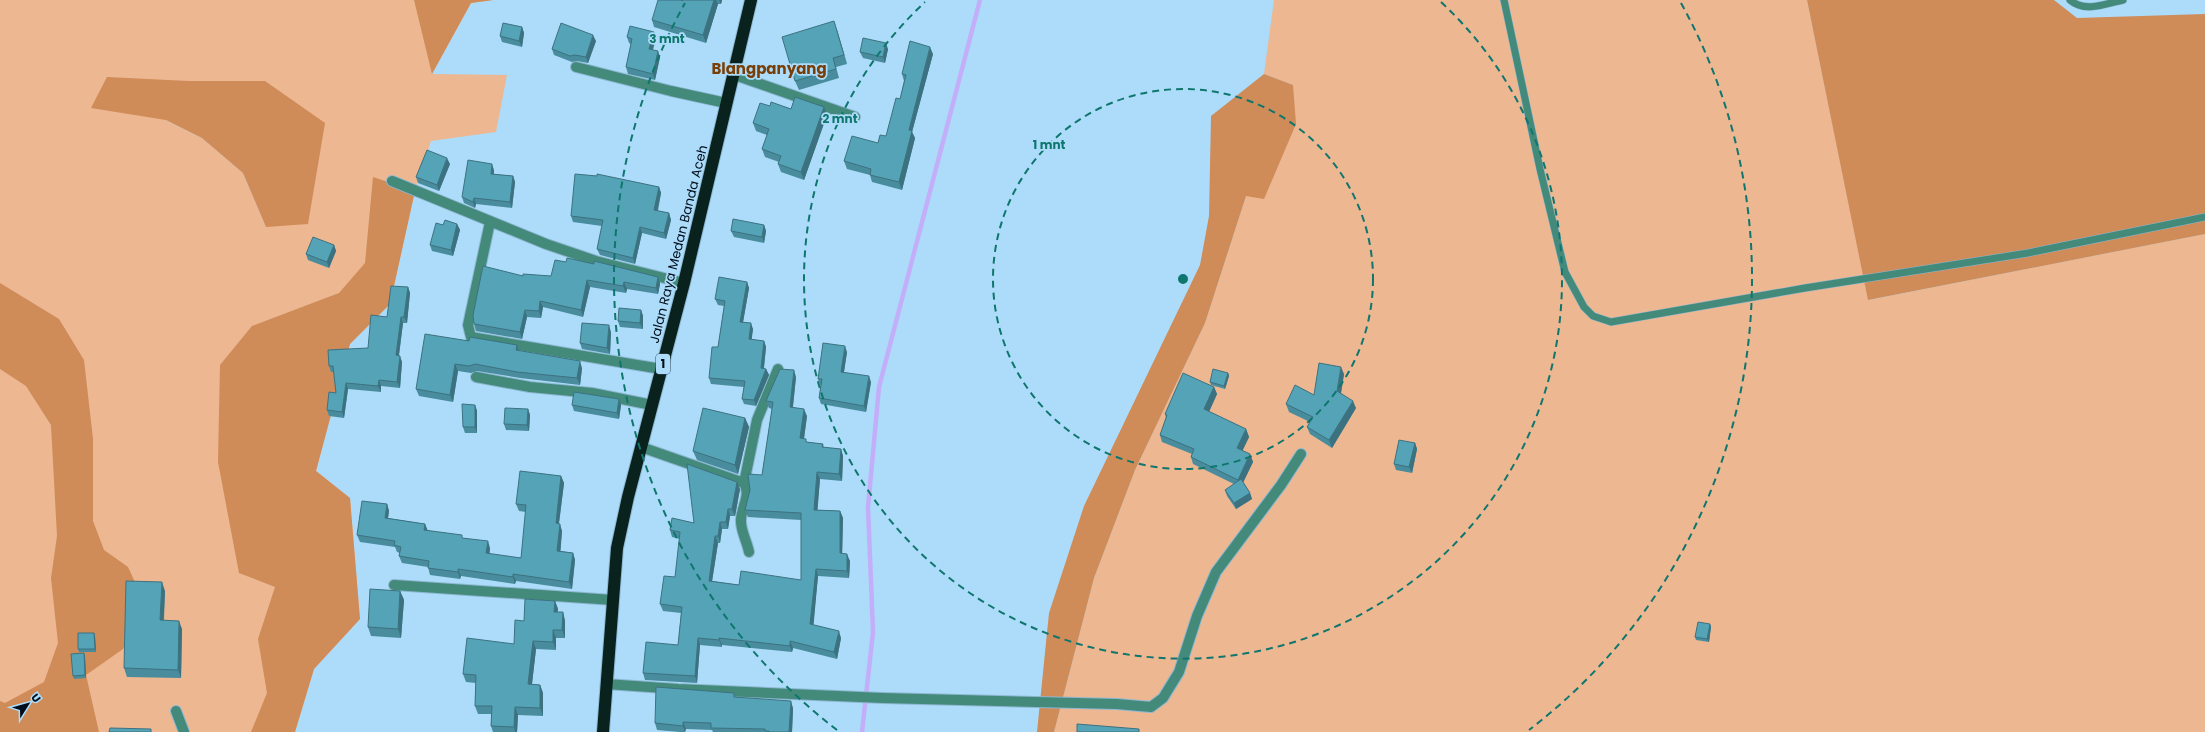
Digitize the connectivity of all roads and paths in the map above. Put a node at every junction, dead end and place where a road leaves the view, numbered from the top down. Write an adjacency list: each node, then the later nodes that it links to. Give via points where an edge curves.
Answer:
1 (751, 0): 6 (highway, Jalan Raya Medan Banda Aceh / 1)
2 (1504, 0): 10 (lane, via 1540,170 1565,272 1584,307 1594,316 1611,322 2028,253)
3 (2070, 0): 4 (lane, via 2076,6 2085,8)
4 (2123, 0)
5 (576, 67): 7 (street)
6 (732, 74): 7 (highway, Jalan Raya Medan Banda Aceh / 1); 8 (street)
7 (726, 103): 12 (highway, Jalan Raya Medan Banda Aceh / 1)
8 (855, 117)
9 (392, 181): 11 (street)
10 (2205, 217)
11 (490, 222): 12 (street, via 596,261); 14 (street, via 468,325 471,337)
12 (684, 283): 14 (highway, Jalan Raya Medan Banda Aceh / 1)
13 (778, 368): 19 (street, via 757,420)
14 (661, 369): 16 (highway, Jalan Raya Medan Banda Aceh / 1)
15 (476, 377): 16 (street, via 530,387 592,393)
16 (652, 405): 17 (highway, Jalan Raya Medan Banda Aceh / 1)
17 (641, 447): 19 (street); 22 (highway, Jalan Raya Medan Banda Aceh / 1, via 618,548)
18 (1301, 454): 23 (street, via 1216,572 1197,616 1179,672 1163,698 1157,704 1146,708 1117,704 883,698)
19 (744, 483): 20 (street, via 748,491 741,518)
20 (749, 552)
21 (394, 585): 22 (street)
22 (613, 600): 23 (highway, Jalan Raya Medan Banda Aceh / 1)
23 (606, 684): 26 (highway, Jalan Raya Medan Banda Aceh / 1)
24 (176, 711): 25 (street)
25 (184, 732)
26 (603, 732)

